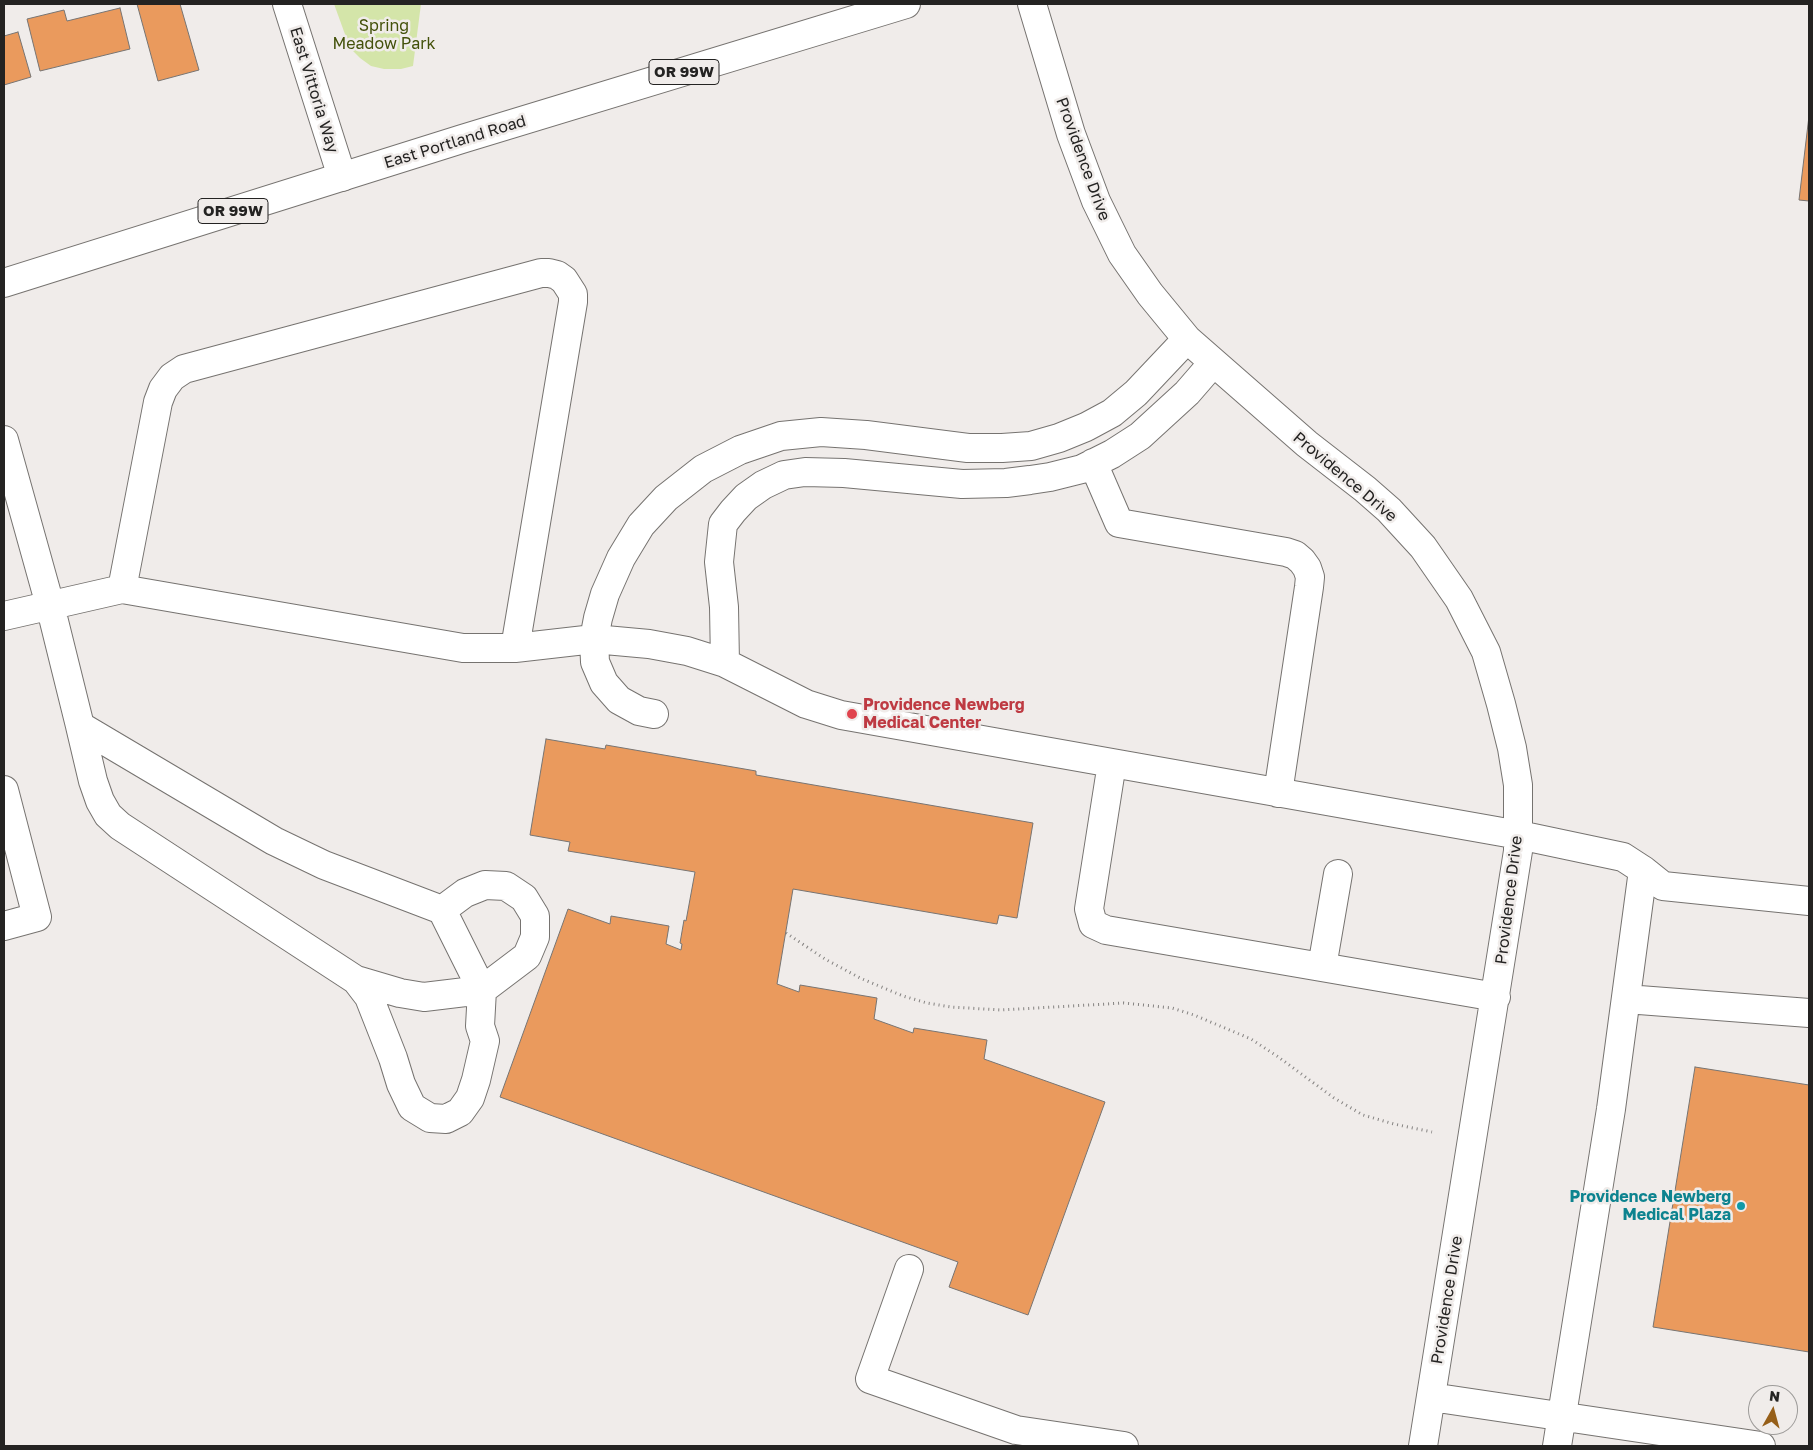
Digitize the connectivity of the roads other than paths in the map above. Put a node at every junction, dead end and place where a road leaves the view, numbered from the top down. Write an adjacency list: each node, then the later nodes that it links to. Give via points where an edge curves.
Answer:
1 (287, 4): 4 (main road, East Vittoria Way)
2 (906, 4): 4 (main road, East Portland Road / OR 99W)
3 (1032, 4): 6 (main road, Providence Drive, via 1071,134 1096,201 1122,254)
4 (342, 177): 5 (main road, East Portland Road / OR 99W)
5 (4, 284)
6 (1187, 339): 7 (main road, Providence Drive); 9 (main road, via 1136,393 1112,413 1059,438 1032,446 1002,448)
7 (1213, 363): 10 (main road, via 1187,393 1140,436); 23 (main road, Providence Drive, via 1388,510 1423,547 1458,598 1486,652 1501,704 1518,785)
8 (4, 440): 13 (main road)
9 (928, 443): 11 (main road); 15 (main road, via 821,432 781,436 740,450 703,469 666,498 642,525 621,558 605,594)
10 (1093, 464): 11 (main road, via 1050,477 1006,482 962,484); 22 (main road, via 1118,523 1286,552 1295,555 1307,568 1309,587)
11 (923, 480): 17 (main road, via 806,472 784,475 763,484 746,497 723,524 720,542)
12 (122, 589): 13 (main road); 16 (main road, via 463,648); 16 (main road, via 158,402 163,388 184,369 549,273 564,280 573,294 573,302)
13 (50, 605): 14 (main road); 19 (main road)
14 (4, 616)
15 (594, 639): 16 (main road); 17 (main road, via 649,644); 18 (main road, via 595,662 604,682 619,700 639,711)
16 (515, 648)
17 (725, 663): 20 (main road, via 806,704 841,715)
18 (654, 714)
19 (80, 726): 27 (main road, via 274,841 324,865); 30 (main road, via 93,781 108,815 120,826)
20 (1112, 763): 22 (main road); 29 (main road, via 1089,909 1092,924 1106,930)
21 (4, 790): 28 (main road, via 37,917)
22 (1278, 793): 23 (main road)
23 (1519, 835): 24 (main road, via 1622,857); 32 (main road, Providence Drive)
24 (1643, 870): 26 (main road, via 1663,886); 33 (main road)
25 (1338, 874): 29 (main road)
26 (1809, 901)
27 (442, 910): 31 (main road); 31 (main road, via 465,893 485,885 506,886 524,898 535,916 535,937 527,956)
28 (4, 926)
29 (1322, 967): 32 (main road)
30 (356, 980): 31 (main road, via 424,997); 31 (main road, via 368,997 412,1107 430,1118 446,1119 460,1112 470,1098 485,1041 480,1026)
31 (482, 990)
32 (1496, 997): 36 (main road, Providence Drive)
33 (1626, 999): 34 (main road); 37 (main road)
34 (1809, 1013)
35 (909, 1269): 39 (main road, via 870,1379 1016,1430)
36 (1431, 1397): 37 (main road); 40 (main road, Providence Drive)
37 (1561, 1416): 38 (main road); 41 (main road)
38 (1647, 1438): 42 (main road)
39 (1124, 1446)
40 (1423, 1446)
41 (1557, 1446)
42 (1761, 1446)

